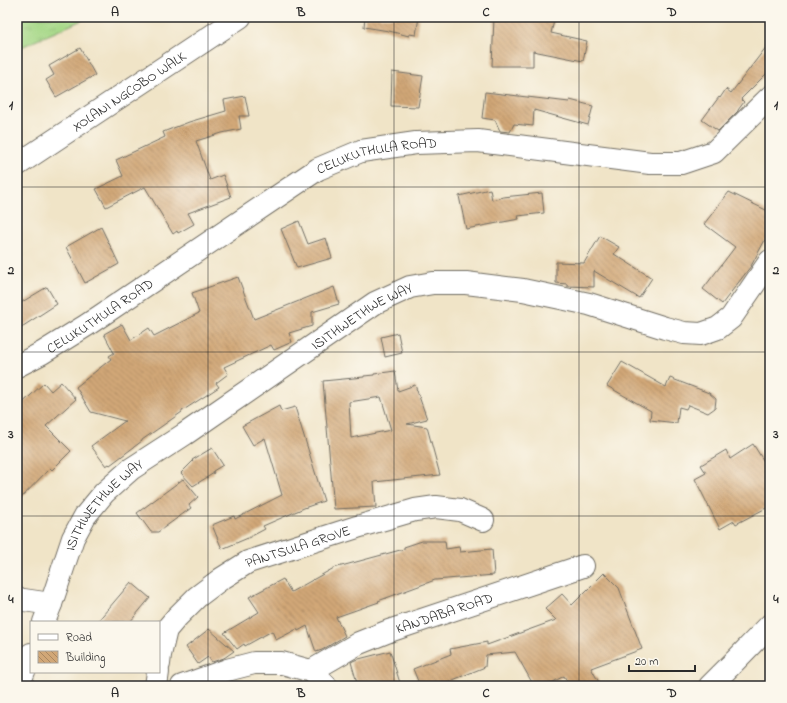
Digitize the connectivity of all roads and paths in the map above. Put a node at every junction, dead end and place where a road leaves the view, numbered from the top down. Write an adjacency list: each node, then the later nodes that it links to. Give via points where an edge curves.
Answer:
1 (240, 17): 3 (street, XOLANI NGCOBO WALK)
2 (770, 97): 5 (street, CELUKUTHULA ROAD, via 714,152 681,163 650,163 478,141 416,143 361,151 318,169 87,325)
3 (17, 165)
4 (770, 261): 9 (street, ISITHWETHWE WAY, via 731,318 718,328 701,334 665,328 589,304 523,290 466,283 433,283 410,287 376,303 131,469 104,492 85,516 73,538)
5 (17, 366)
6 (483, 520): 11 (street, PANTSULA GROVE, via 460,510 436,507 415,510 248,562 197,597 177,617 166,630)
7 (583, 566): 14 (street, KANDABA ROAD, via 360,643)
8 (17, 599): 9 (street)
9 (47, 613)
10 (770, 625): 18 (street)
11 (160, 655)
12 (30, 656): 15 (street)
13 (158, 673): 16 (street)
14 (318, 679): 17 (street, via 282,663 254,664)
15 (18, 686)
16 (156, 686)
17 (182, 686)
18 (710, 686)

